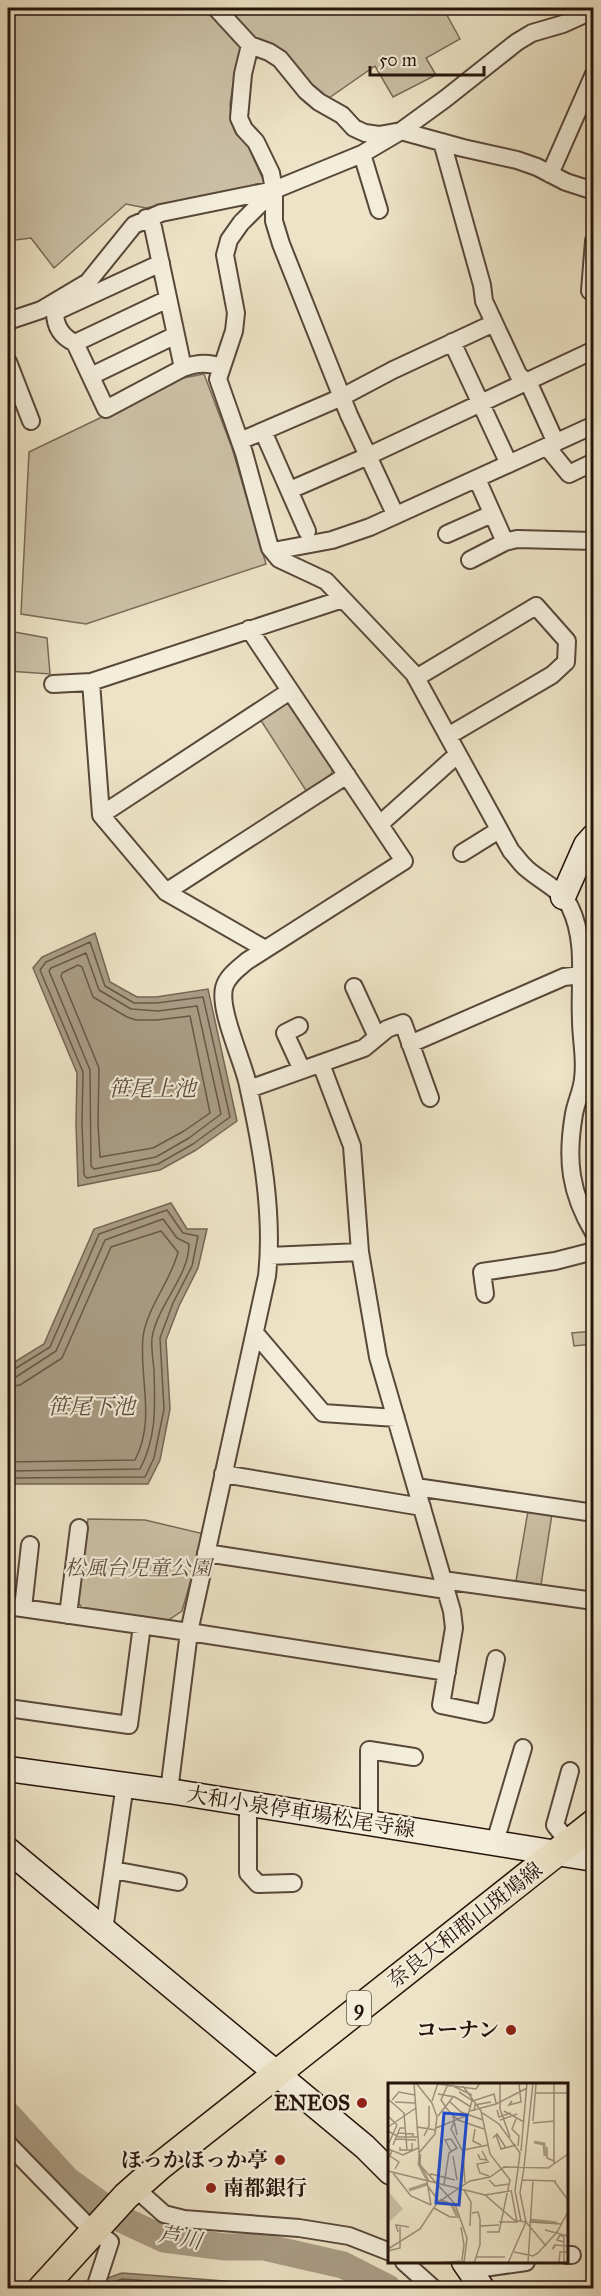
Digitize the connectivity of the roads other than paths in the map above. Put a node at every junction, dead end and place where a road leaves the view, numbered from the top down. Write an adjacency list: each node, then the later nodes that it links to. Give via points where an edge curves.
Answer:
1 (216, 8): 3 (street)
2 (594, 10): 5 (street, via 517,42)
3 (250, 45): 5 (street, via 280,59 306,91 333,108 354,128 379,135); 9 (street, via 239,118 256,142 271,173)
4 (594, 74): 8 (street)
5 (401, 130): 6 (street); 7 (street)
6 (442, 142): 8 (street, via 517,160); 18 (street, via 484,302)
7 (362, 154): 9 (street); 11 (street)
8 (550, 174): 10 (street)
9 (274, 190): 12 (street); 24 (street, via 229,240 225,255 236,313); 28 (street, via 274,220 281,244)
10 (594, 191)
11 (379, 210)
12 (147, 218): 14 (street, via 153,227); 17 (street, via 126,232 88,282 40,310)
13 (594, 241): 15 (street)
14 (161, 263): 16 (street); 21 (street, via 55,312 64,338)
15 (590, 291)
16 (168, 299): 19 (street); 21 (street)
17 (8, 321)
18 (494, 323): 20 (street); 27 (street, via 518,374)
19 (176, 335): 25 (street); 26 (street)
20 (452, 342): 28 (street); 29 (street)
21 (75, 343): 26 (street)
22 (594, 350): 27 (street)
23 (8, 362): 30 (street)
24 (222, 367): 25 (street, via 210,363); 33 (street, via 218,380)
25 (183, 368): 26 (street, via 106,409)
26 (91, 376)
27 (526, 382): 29 (street); 34 (street)
28 (342, 397): 33 (street); 35 (street)
29 (480, 404): 35 (street); 37 (street)
30 (32, 421)
31 (594, 425): 34 (street)
32 (266, 438): 39 (street)
33 (240, 441): 46 (street)
34 (551, 445): 36 (street, via 569,474); 37 (street)
35 (368, 456): 39 (street); 40 (street)
36 (594, 462)
37 (509, 464): 38 (street)
38 (477, 479): 40 (street); 41 (street)
39 (290, 490): 42 (street)
40 (395, 514): 46 (street, via 332,540)
41 (492, 514): 43 (street); 45 (street)
42 (307, 531)
43 (447, 534)
44 (594, 541): 45 (street)
45 (505, 542): 47 (street)
46 (273, 551): 48 (street, via 279,558 326,581)
47 (470, 560)
48 (342, 598): 49 (street); 50 (street)
49 (249, 629): 51 (street); 53 (street)
50 (416, 678): 54 (street); 54 (street, via 536,606 567,641 566,662 552,675)
51 (91, 682): 52 (street); 57 (street)
52 (52, 684)
53 (290, 691): 56 (street); 57 (street)
54 (448, 736): 55 (street)
55 (458, 754): 58 (street); 59 (street)
56 (347, 775): 58 (street); 62 (street)
57 (101, 815): 62 (street)
58 (380, 824): 64 (street, via 404,861)
59 (499, 830): 61 (street); 63 (street, via 526,868)
60 (594, 836): 63 (main road, via 586,845)
61 (462, 853)
62 (166, 892): 64 (street)
63 (563, 897): 65 (street, via 579,932)
64 (265, 949): 72 (street, via 230,976 224,988 224,1006)
65 (581, 975): 69 (street, via 564,977); 74 (street, via 585,1065 569,1155 571,1181 579,1206)
66 (354, 987): 68 (street)
67 (299, 1026): 71 (street, via 285,1033)
68 (377, 1037): 69 (street, via 403,1023); 70 (street, via 364,1048)
69 (410, 1044): 73 (street)
70 (321, 1064): 71 (street); 76 (street, via 352,1146)
71 (302, 1070): 72 (street)
72 (249, 1089): 77 (street, via 261,1150)
73 (430, 1098)
74 (594, 1233)
75 (594, 1251): 78 (street, via 482,1272)
76 (360, 1252): 77 (street); 80 (street, via 378,1357)
77 (269, 1256): 79 (street)
78 (484, 1294)
79 (255, 1332): 80 (street, via 323,1413); 81 (street)
80 (396, 1418): 82 (street)
81 (223, 1474): 83 (street); 87 (street)
82 (416, 1487): 83 (street); 84 (street)
83 (422, 1507): 88 (street)
84 (594, 1513)
85 (79, 1528): 91 (street)
86 (30, 1545): 90 (street)
87 (206, 1554): 88 (street); 93 (street)
88 (444, 1585): 89 (street); 95 (street, via 454,1628)
89 (594, 1601)
90 (15, 1607): 91 (street)
91 (68, 1615): 92 (street)
92 (142, 1625): 93 (street); 96 (street, via 129,1725)
93 (189, 1632): 95 (street); 102 (street)
94 (495, 1659): 95 (street, via 485,1714 441,1705)
95 (447, 1672)
96 (8, 1707)
97 (523, 1748): 106 (street)
98 (414, 1757): 104 (street, via 369,1750)
99 (8, 1769): 101 (main road, 大和小泉停車場松尾寺線)
100 (570, 1771): 107 (street, via 555,1825)
101 (125, 1784): 102 (main road, 大和小泉停車場松尾寺線); 110 (street)
102 (169, 1791): 103 (main road, 大和小泉停車場松尾寺線)
103 (248, 1803): 104 (main road, 大和小泉停車場松尾寺線); 112 (street, via 248,1873 258,1884)
104 (369, 1822): 106 (main road, 大和小泉停車場松尾寺線)
105 (594, 1823): 107 (main road, 奈良大和郡山斑鳩線 / 9)
106 (495, 1842): 107 (main road, 大和小泉停車場松尾寺線)
107 (563, 1847): 109 (main road, 大和小泉停車場松尾寺線); 114 (main road, 奈良大和郡山斑鳩線 / 9)
108 (8, 1850): 113 (main road)
109 (594, 1859)
110 (113, 1870): 111 (street); 113 (street)
111 (178, 1882)
112 (293, 1883)
113 (104, 1930): 114 (main road)
114 (276, 2074): 116 (main road); 117 (main road, 奈良大和郡山斑鳩線 / 9)
115 (8, 2144): 118 (street)
116 (388, 2170)
117 (131, 2192): 118 (main road, 奈良大和郡山斑鳩線 / 9); 119 (street, via 164,2214 184,2219 299,2228 349,2236)
118 (97, 2226): 123 (main road, 奈良大和郡山斑鳩線 / 9); 124 (street, via 110,2242)
119 (388, 2251)
120 (405, 2263): 125 (street)
121 (521, 2263): 122 (street)
122 (472, 2273)
123 (42, 2289)
124 (95, 2289)
125 (433, 2289)

